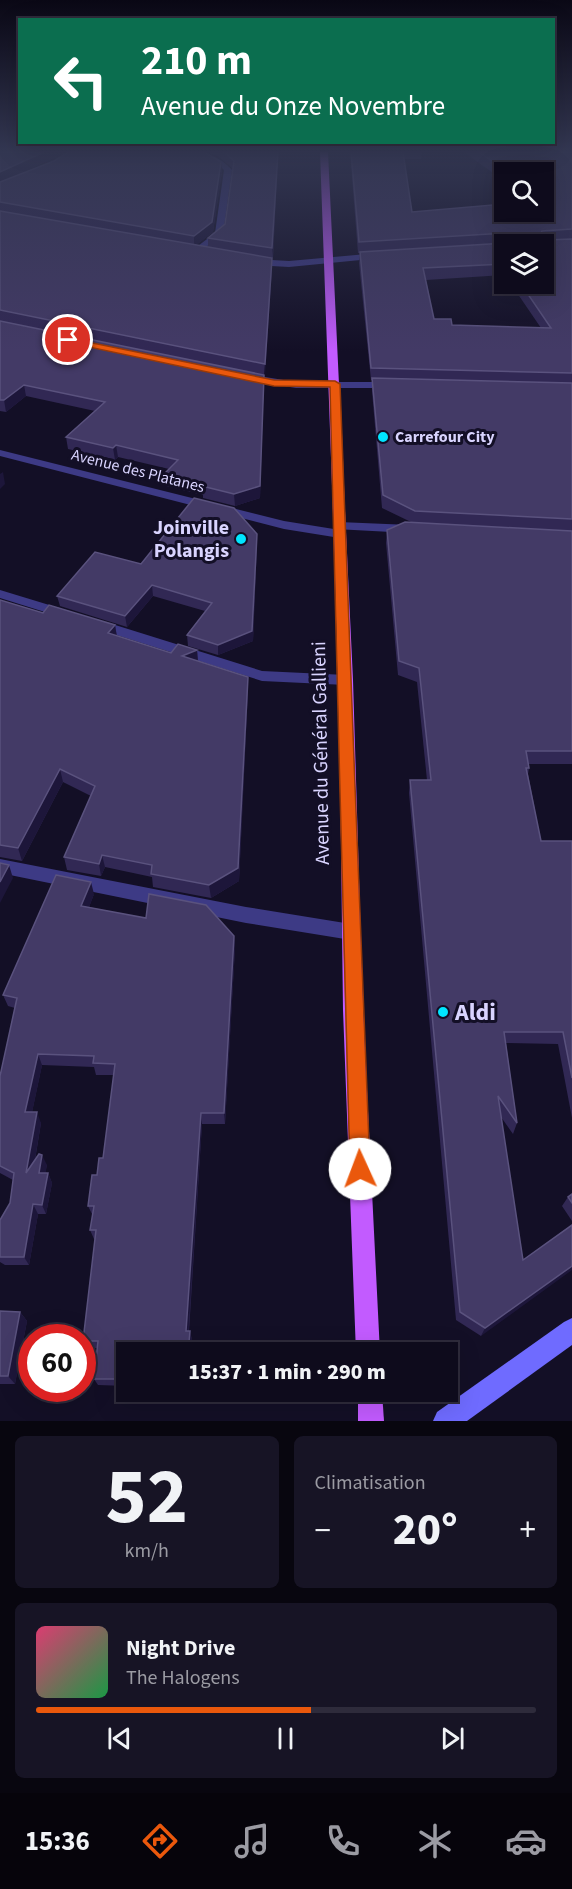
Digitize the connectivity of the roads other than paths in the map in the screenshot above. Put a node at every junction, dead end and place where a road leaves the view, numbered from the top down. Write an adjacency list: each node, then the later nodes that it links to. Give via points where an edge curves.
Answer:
1 (222, 218): 4 (street, via 219,234)
2 (326, 218): 8 (main road, Avenue du Général Gallieni)
3 (186, 249): 4 (street)
4 (197, 251): 5 (street)
5 (209, 253)
6 (384, 256): 8 (street)
7 (242, 260): 8 (street, via 265,264)
8 (327, 261): 10 (main road, Avenue du Général Gallieni)
9 (240, 376): 10 (street, via 274,383)
10 (335, 384): 11 (street); 13 (main road, Avenue du Général Gallieni)
11 (407, 385)
12 (0, 453): 13 (street, Avenue des Platanes, via 284,525)
13 (339, 530): 14 (street, Avenue des Platanes); 16 (main road, Avenue du Général Gallieni)
14 (429, 530)
15 (0, 594): 16 (street, via 262,676)
16 (346, 680): 18 (main road, Avenue du Général Gallieni)
17 (0, 866): 18 (street)
18 (351, 932): 20 (main road, Avenue du Général Gallieni)
19 (572, 1330): 23 (street)
20 (368, 1342)
21 (370, 1402): 22 (main road)
22 (371, 1421)
23 (446, 1421)

